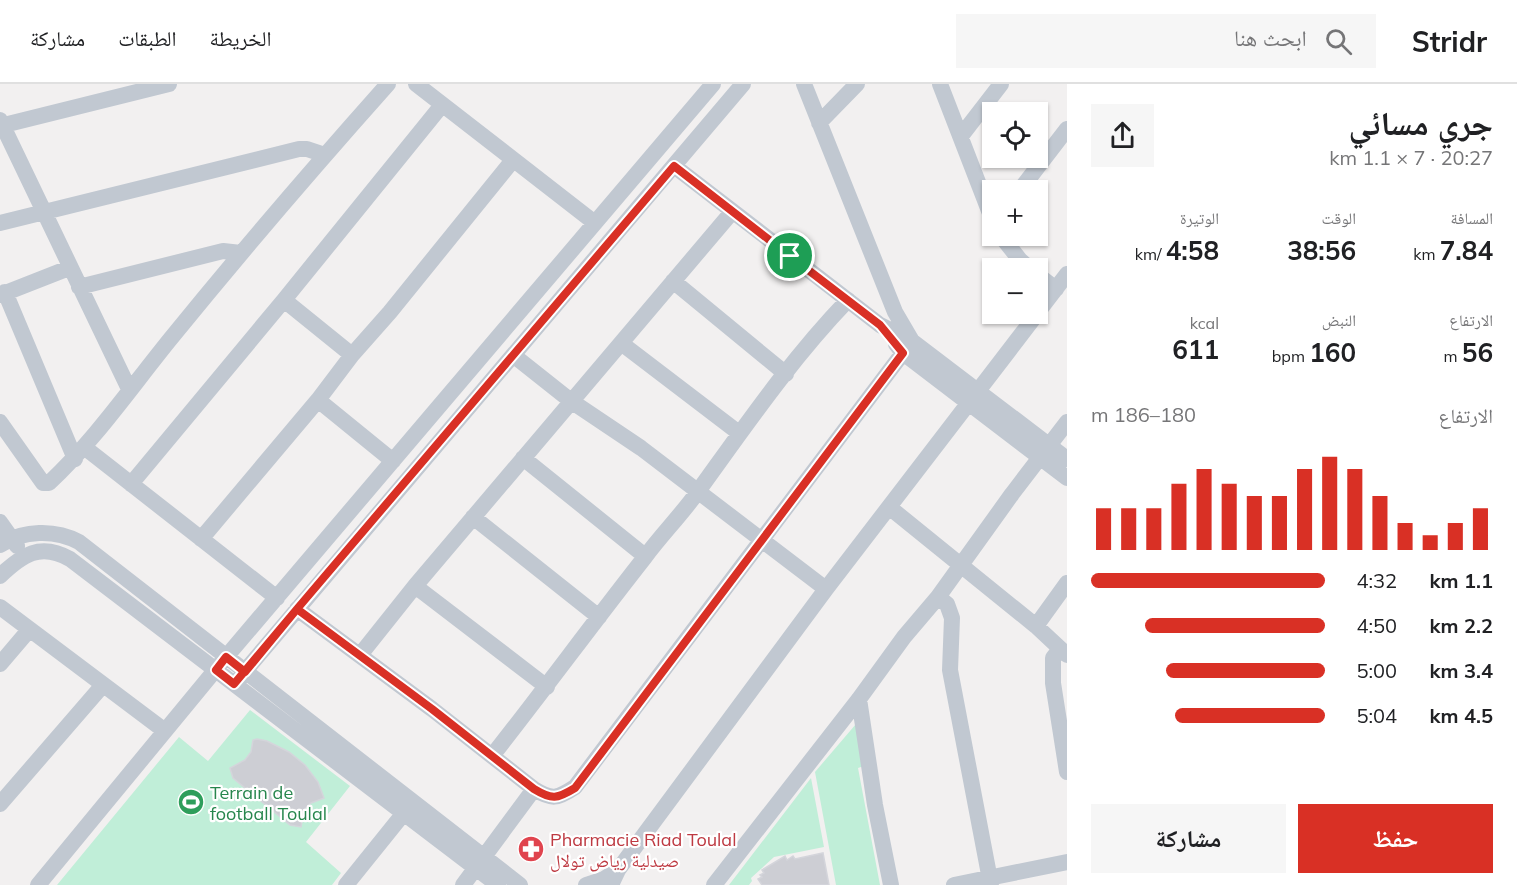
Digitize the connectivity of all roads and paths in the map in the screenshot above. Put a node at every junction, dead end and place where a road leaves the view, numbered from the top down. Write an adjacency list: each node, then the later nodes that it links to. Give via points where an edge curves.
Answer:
1 (169, 84): 12 (street)
2 (388, 84): 15 (street)
3 (416, 84): 10 (street)
4 (713, 84): 23 (street)
5 (743, 84): 17 (street)
6 (804, 84): 11 (street)
7 (857, 84): 11 (street)
8 (940, 84): 14 (street)
9 (1001, 84): 14 (street)
10 (442, 105): 16 (street); 34 (street)
11 (819, 123): 39 (street)
12 (1, 124): 21 (street)
13 (1067, 129): 18 (street)
14 (961, 136): 19 (street)
15 (325, 155): 21 (street, via 299,149); 25 (street)
16 (513, 160): 23 (street); 40 (street)
17 (674, 166): 20 (street); 41 (street)
18 (1028, 180)
19 (982, 191)
20 (732, 212): 29 (street); 35 (street)
21 (45, 213): 22 (street); 27 (street)
22 (0, 223)
23 (595, 223): 54 (street)
24 (1009, 246): 26 (street)
25 (241, 253): 31 (street, via 223,251); 43 (street)
26 (1018, 258)
27 (69, 268): 31 (street); 33 (street)
28 (1067, 274): 32 (street)
29 (673, 281): 38 (street); 42 (street)
30 (1048, 283): 32 (street)
31 (79, 287): 43 (street)
32 (1056, 289): 36 (street)
33 (3, 293): 51 (street)
34 (284, 300): 40 (street); 56 (street)
35 (848, 300): 39 (street); 42 (street, via 820,328)
36 (1048, 300)
37 (1030, 324): 44 (street)
38 (621, 343): 46 (street); 49 (street)
39 (907, 347): 44 (street); 62 (street)
40 (352, 355): 45 (street)
41 (513, 355): 46 (street); 74 (street)
42 (786, 374): 49 (street)
43 (129, 389): 51 (street)
44 (974, 397): 50 (street); 58 (street)
45 (318, 400): 54 (street); 61 (street)
46 (571, 401): 52 (street); 57 (street)
47 (0, 422): 51 (street, via 43,483 49,483)
48 (1067, 422): 50 (street)
49 (739, 433): 57 (street)
50 (1045, 452): 53 (street); 55 (street); 66 (street)
51 (79, 453): 56 (street)
52 (523, 458): 59 (street); 65 (street)
53 (1067, 459)
54 (393, 461): 72 (street)
55 (1067, 478)
56 (131, 484): 61 (street)
57 (698, 492): 62 (street); 65 (street)
58 (889, 507): 66 (street); 70 (street)
59 (473, 517): 69 (street); 75 (street)
60 (0, 522): 63 (street)
61 (201, 539): 72 (street)
62 (762, 540): 70 (street); 89 (street, via 581,782 558,796 547,797)
63 (6, 542): 64 (street); 81 (street, via 48,533 79,542)
64 (25, 556): 67 (street); 81 (street, via 50,550 70,559)
65 (645, 556): 75 (street)
66 (961, 565): 71 (street); 76 (street)
67 (0, 576)
68 (1067, 583): 76 (street)
69 (415, 586): 79 (street); 84 (street)
70 (826, 589): 94 (street)
71 (938, 597): 85 (street); 95 (street, via 947,604 952,618 950,670)
72 (277, 598): 81 (street)
73 (0, 607): 77 (street)
74 (297, 609): 79 (street); 82 (street)
75 (599, 617): 84 (street)
76 (1036, 626): 78 (street)
77 (29, 630): 80 (street); 83 (street)
78 (1063, 652): 88 (street, via 1053,658 1053,683)
79 (360, 655): 87 (street)
80 (0, 664)
81 (221, 664): 82 (street); 86 (street)
82 (240, 678): 91 (street); 93 (street)
83 (102, 685): 86 (street); 90 (street)
84 (547, 687): 87 (street)
85 (859, 699): 102 (street); 103 (street)
86 (165, 731): 96 (street)
87 (492, 756): 89 (street)
88 (1067, 772)
89 (534, 789): 93 (street)
90 (0, 804)
91 (404, 813): 93 (street); 97 (street)
92 (1067, 862): 95 (street)
93 (480, 863): 98 (street); 99 (street); 100 (street)
94 (614, 877): 101 (street)
95 (990, 881): 104 (street)
96 (38, 885)
97 (346, 885)
98 (463, 885)
99 (498, 885)
100 (520, 885)
101 (586, 885)
102 (714, 885)
103 (891, 885)
104 (954, 885)

